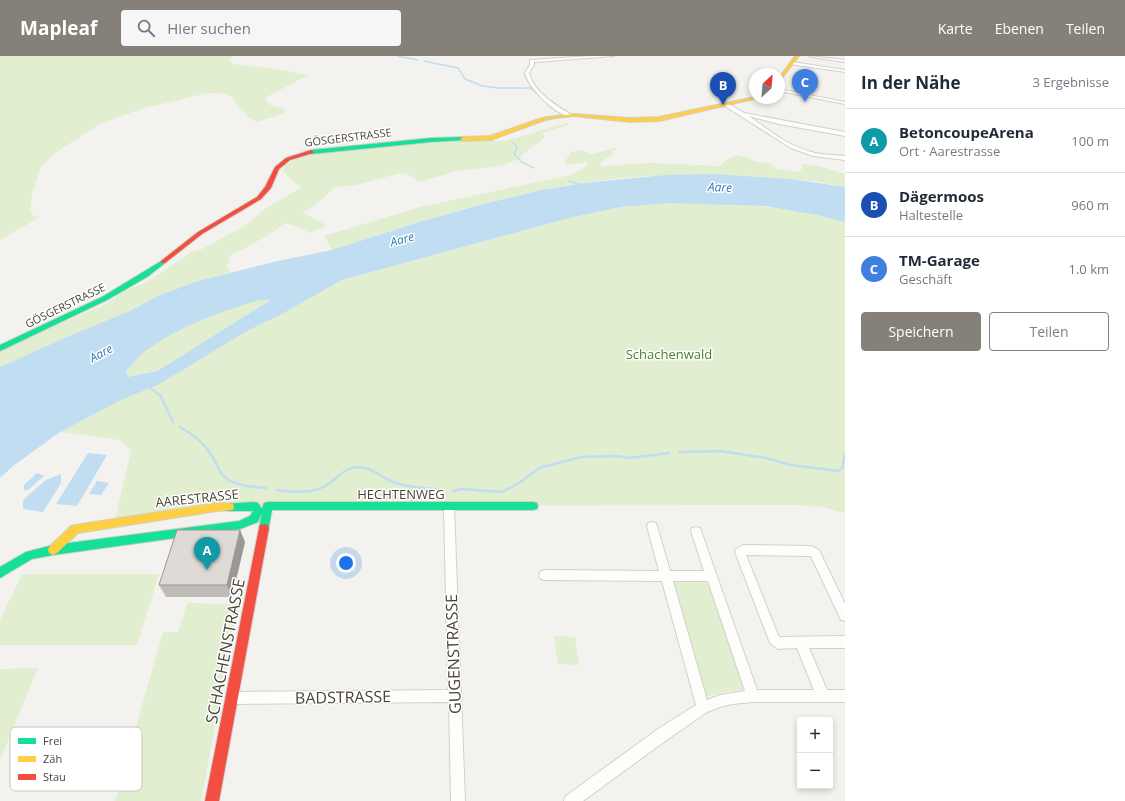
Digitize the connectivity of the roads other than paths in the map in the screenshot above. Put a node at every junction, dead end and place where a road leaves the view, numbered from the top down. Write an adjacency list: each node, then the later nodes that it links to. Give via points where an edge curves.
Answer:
1 (612, 56): 12 (street, via 532,61 527,73 531,84 550,104)
2 (811, 56): 4 (street)
3 (795, 59): 5 (street); 6 (main road)
4 (845, 61)
5 (845, 71)
6 (785, 73)
7 (785, 91): 9 (street)
8 (749, 100): 10 (main road, GÖSGERSTRASSE)
9 (845, 103)
10 (727, 105): 11 (street); 12 (main road, GÖSGERSTRASSE, via 659,119 630,120)
11 (741, 112): 13 (street); 14 (street, via 797,149)
12 (568, 115): 15 (main road, GÖSGERSTRASSE, via 544,119 491,138 431,140 340,149 306,153 288,159 277,168 268,188 259,198 200,233 147,274 99,302)
13 (845, 134)
14 (845, 158)
15 (0, 348)
16 (268, 506): 18 (main road, HECHTENWEG); 33 (main road, SCHACHENSTRASSE)
17 (533, 506): 18 (main road, HECHTENWEG)
18 (448, 507): 29 (street, GUGENSTRASSE)
19 (652, 526): 24 (street)
20 (696, 531): 25 (street)
21 (53, 550): 21 (main road, AARESTRASSE, via 245,525 253,519 258,510 254,506 217,506 75,529); 22 (main road, AARESTRASSE, via 30,555)
22 (0, 573)
23 (544, 575): 24 (street)
24 (665, 575): 25 (street); 34 (street)
25 (712, 576): 30 (street)
26 (845, 616): 28 (street, via 815,553 743,550 740,552 774,639 778,643)
27 (845, 642): 28 (street)
28 (801, 643): 31 (street)
29 (454, 696): 33 (street, BADSTRASSE); 36 (street, GUGENSTRASSE)
30 (753, 696): 31 (street); 34 (street, via 732,698)
31 (824, 696): 32 (street)
32 (845, 696)
33 (231, 698): 35 (main road, SCHACHENSTRASSE)
34 (703, 708): 37 (street)
35 (212, 801)
36 (458, 801)
37 (571, 801)

